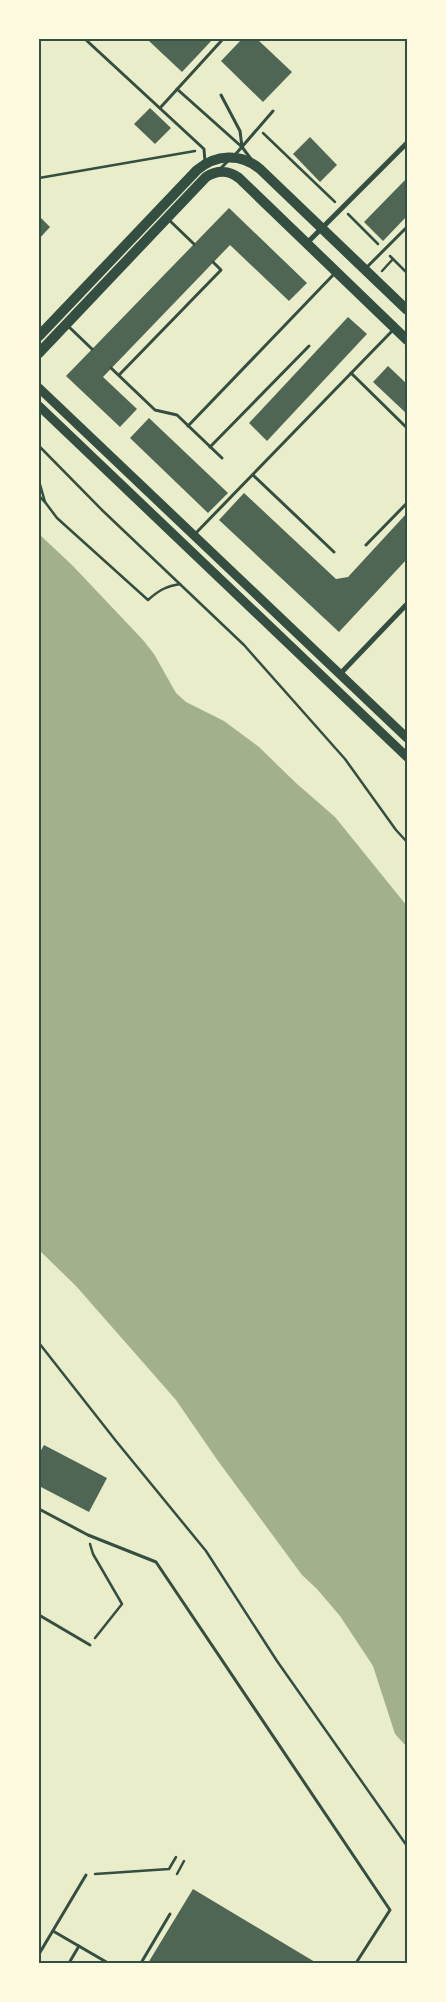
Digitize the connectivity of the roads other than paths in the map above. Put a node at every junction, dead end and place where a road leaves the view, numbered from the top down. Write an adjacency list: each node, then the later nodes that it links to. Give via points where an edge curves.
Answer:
1 (85, 39): 5 (lane)
2 (223, 39): 3 (lane)
3 (177, 89): 5 (lane); 8 (lane)
4 (221, 95): 8 (lane, via 240,131)
5 (160, 108): 10 (lane, via 204,149)
6 (273, 111): 8 (lane)
7 (407, 143): 16 (street)
8 (242, 147): 9 (lane); 11 (lane)
9 (233, 157): 10 (main road); 11 (main road); 12 (lane)
10 (205, 163): 13 (lane); 25 (main road)
11 (260, 169): 16 (main road)
12 (216, 172): 13 (main road); 17 (main road, via 230,173 239,178)
13 (206, 177): 14 (main road)
14 (167, 218): 18 (lane); 23 (main road)
15 (407, 227): 20 (lane)
16 (322, 228): 17 (street); 20 (main road)
17 (307, 243): 21 (main road)
18 (194, 244)
19 (213, 262): 32 (lane, via 221,270)
20 (365, 269): 22 (main road)
21 (337, 272): 24 (main road); 35 (lane)
22 (407, 310)
23 (66, 324): 28 (lane); 29 (main road)
24 (395, 328): 26 (main road); 31 (lane)
25 (40, 334)
26 (407, 340)
27 (309, 346): 37 (lane)
28 (92, 349)
29 (39, 353)
30 (111, 368): 32 (lane)
31 (351, 373): 36 (lane); 39 (lane)
32 (120, 375): 35 (lane, via 155,410 177,415)
33 (39, 388): 41 (main road)
34 (39, 406): 47 (main road)
35 (188, 426): 37 (lane)
36 (407, 428)
37 (210, 447): 38 (lane)
38 (222, 458)
39 (253, 474): 41 (lane); 43 (lane)
40 (407, 503): 42 (lane)
41 (194, 536): 45 (main road)
42 (366, 545)
43 (334, 552)
44 (407, 604): 45 (street)
45 (340, 674): 46 (main road)
46 (407, 738)
47 (407, 756)
48 (39, 1509): 59 (lane, via 88,1535 156,1562 390,1910)
49 (39, 1615): 50 (lane)
50 (90, 1645)
51 (86, 1875): 53 (lane)
52 (170, 1914): 58 (lane)
53 (53, 1931): 54 (lane); 55 (lane)
54 (79, 1946): 56 (lane); 57 (lane)
55 (39, 1954)
56 (69, 1963)
57 (108, 1963)
58 (141, 1963)
59 (356, 1963)

